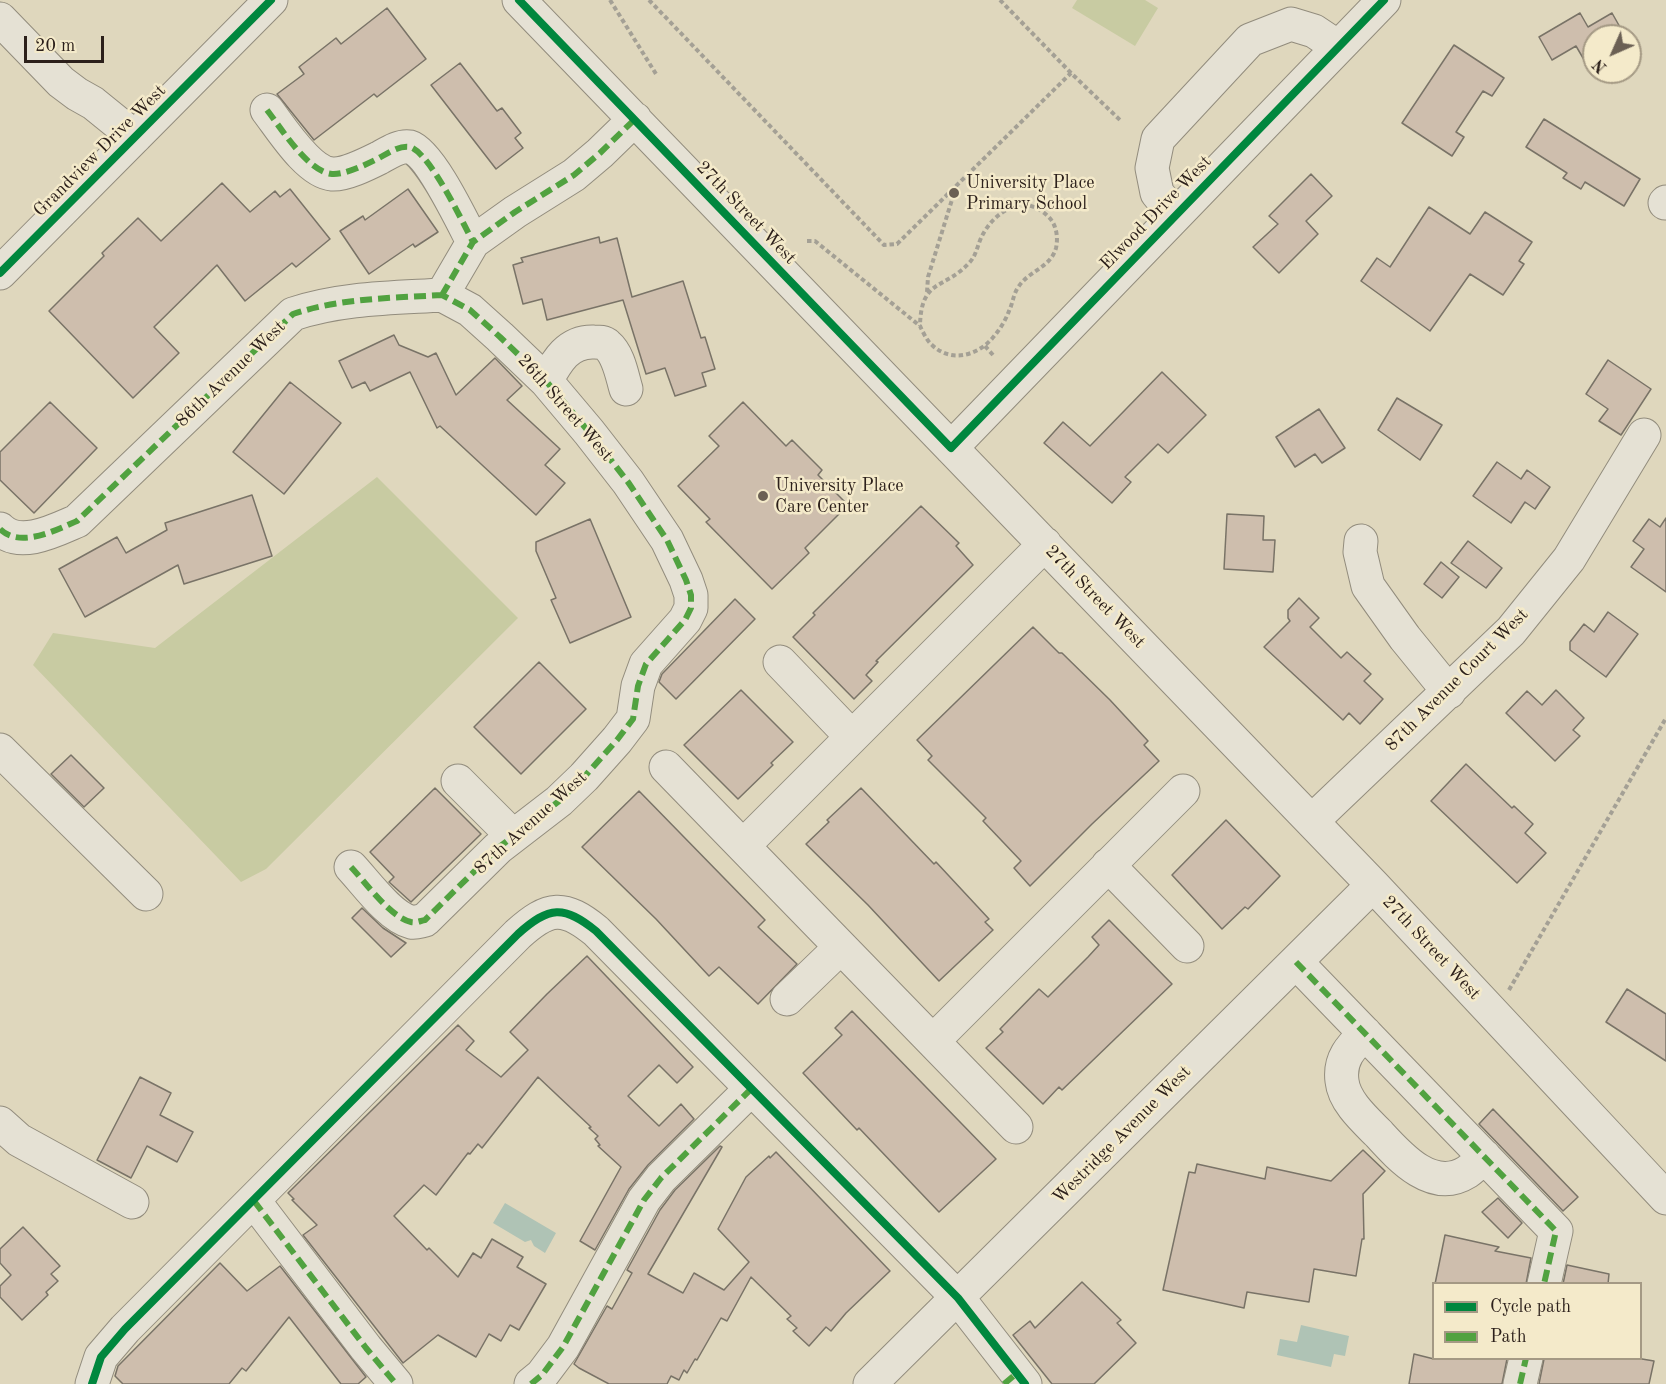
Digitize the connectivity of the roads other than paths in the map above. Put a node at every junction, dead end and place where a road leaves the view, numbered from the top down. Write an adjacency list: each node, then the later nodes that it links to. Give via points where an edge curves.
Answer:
1 (271, 0): 8 (street, Grandview Drive West)
2 (519, 0): 7 (street, 27th Street West)
3 (1384, 0): 5 (street, Elwood Drive West)
4 (0, 19): 8 (street, via 61,82)
5 (1338, 46): 9 (street, Elwood Drive West); 9 (street, via 1314,31 1291,24 1251,40 1158,139 1152,168 1157,193)
6 (267, 110): 10 (street, via 306,159 324,172 334,174 363,166 397,149 410,147 432,168)
7 (635, 119): 10 (street, via 574,174); 16 (street, 27th Street West)
8 (135, 137): 11 (street, Grandview Drive West)
9 (1175, 215): 16 (street, Elwood Drive West)
10 (473, 242): 12 (street)
11 (0, 273)
12 (442, 295): 13 (street, 26th Street West, via 470,310); 17 (street, 86th Avenue West, via 345,301 293,314 77,521 43,535 12,536)
13 (546, 381): 14 (street, via 567,350 585,342 600,342 613,352); 18 (street, 26th Street West, via 628,482)
14 (626, 389)
15 (1644, 435): 22 (street, 87th Avenue Court West, via 1569,559 1511,631)
16 (951, 448): 20 (street, 27th Street West)
17 (0, 529)
18 (667, 540): 29 (street, 87th Avenue West, via 691,595 686,620 646,664 633,719 617,740 559,801)
19 (1361, 541): 22 (street, via 1368,586)
20 (1045, 544): 23 (street); 28 (street, 27th Street West)
21 (780, 662): 23 (street)
22 (1449, 692): 28 (street, 87th Avenue Court West)
23 (852, 737): 30 (street)
24 (0, 750): 34 (street)
25 (666, 767): 30 (street)
26 (458, 781): 29 (street)
27 (1183, 791): 31 (street)
28 (1312, 821): 33 (street, 27th Street West)
29 (513, 836): 32 (street, 87th Avenue West, via 425,920 403,919)
30 (743, 846): 36 (street)
31 (1108, 865): 35 (street); 40 (street)
32 (351, 867)
33 (1373, 885): 37 (street, Westridge Avenue West); 45 (street, 27th Street West)
34 (146, 894)
35 (1187, 946)
36 (841, 947): 38 (street); 40 (street)
37 (1296, 962): 39 (street); 49 (street, Westridge Avenue West)
38 (787, 999)
39 (1365, 1034): 44 (street); 44 (street, via 1345,1056 1341,1080 1344,1090 1370,1125 1405,1161 1437,1178 1460,1176)
40 (933, 1041): 43 (street)
41 (751, 1089): 46 (street, via 596,931 568,912 551,912 518,934); 49 (street); 54 (street, via 661,1178 644,1200 563,1347 542,1376)
42 (0, 1123): 47 (street, via 19,1140)
43 (1016, 1127)
44 (1484, 1156): 48 (street, via 1556,1231)
45 (1666, 1198)
46 (254, 1201): 52 (street, via 111,1344 101,1357); 53 (street)
47 (132, 1202)
48 (1544, 1282)
49 (958, 1298): 51 (street); 55 (street, Westridge Avenue West)
50 (1526, 1360): 56 (street)
51 (1016, 1381)
52 (92, 1384)
53 (396, 1384)
54 (531, 1384)
55 (870, 1384)
56 (1520, 1384)

